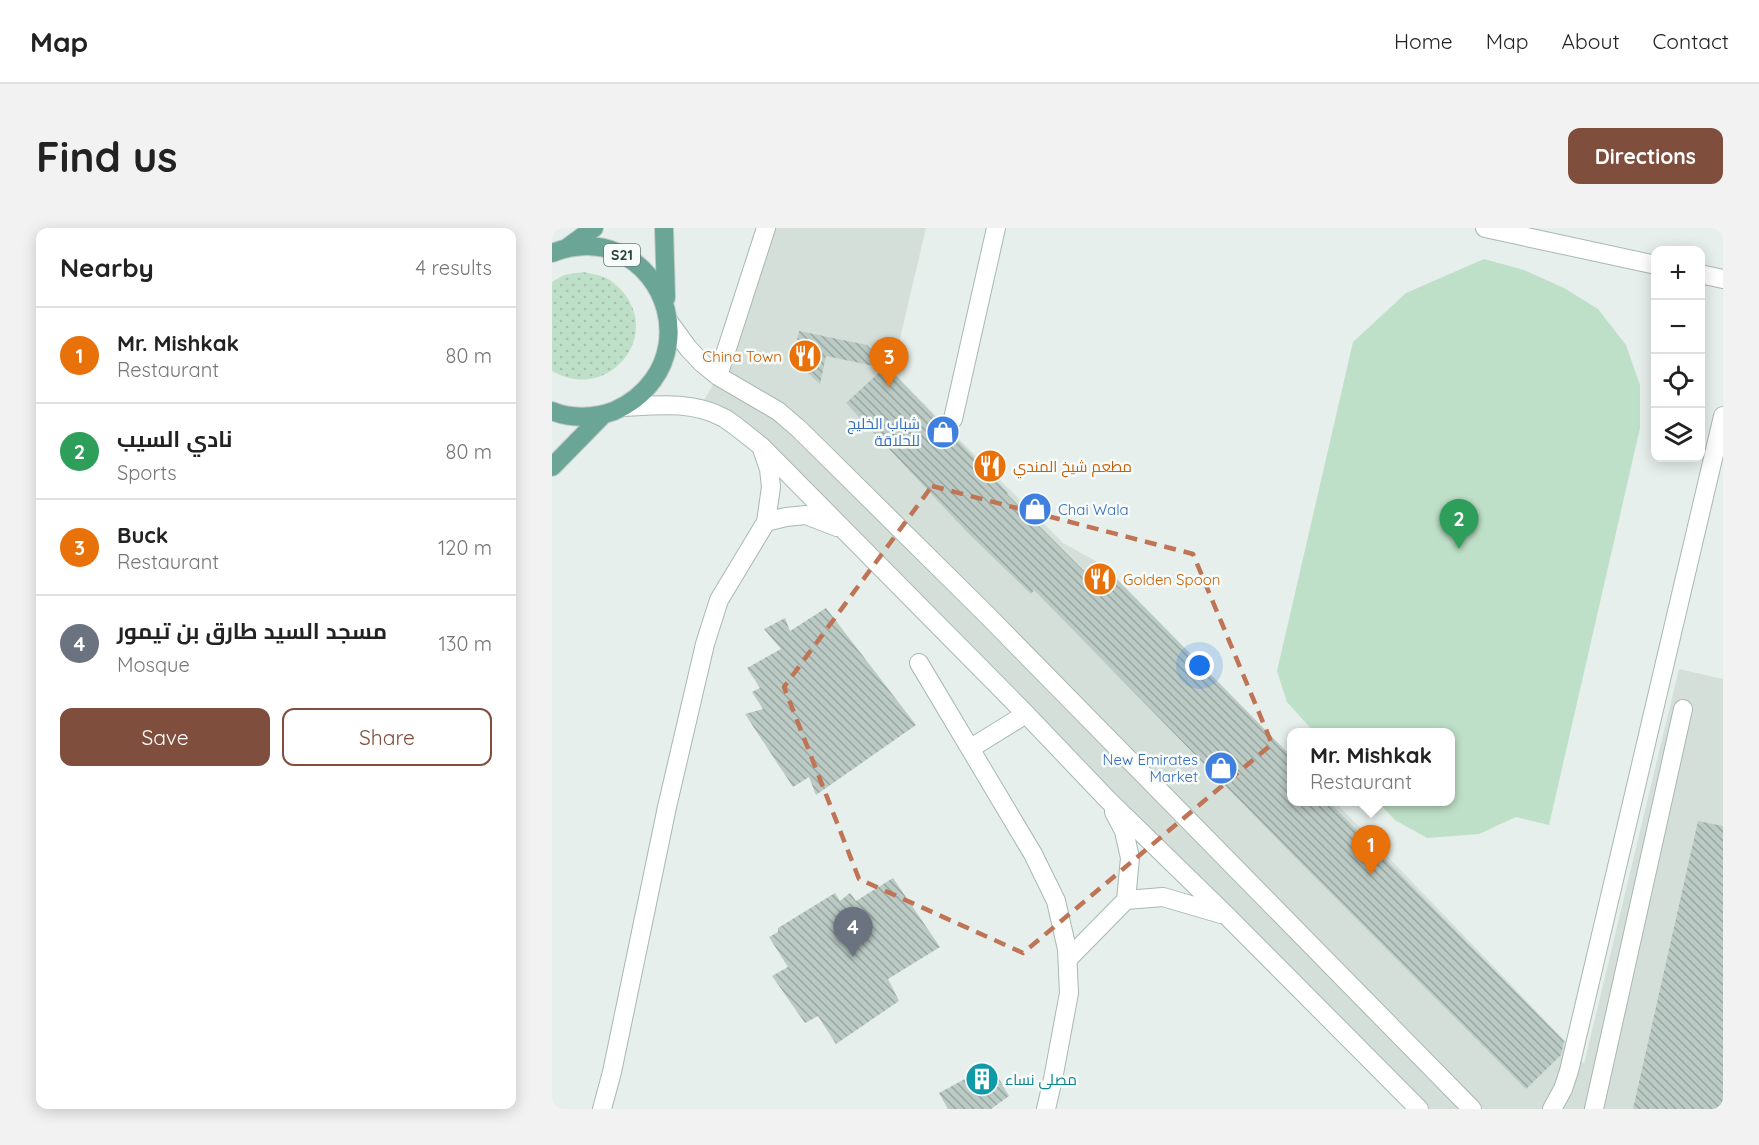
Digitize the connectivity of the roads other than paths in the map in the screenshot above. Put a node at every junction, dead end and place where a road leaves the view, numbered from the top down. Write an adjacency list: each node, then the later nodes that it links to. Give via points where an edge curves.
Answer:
1 (594, 228): 6 (main road, S21)
2 (664, 228): 10 (main road)
3 (766, 228): 11 (street)
4 (996, 228): 16 (street)
5 (1485, 228): 7 (street)
6 (560, 250): 10 (main road, S21, via 594,246 618,253 640,266 656,285)
7 (1651, 264)
8 (1705, 275): 9 (street)
9 (1723, 279)
10 (668, 316): 11 (street, via 688,348); 12 (main road, via 668,348 659,371 645,392)
11 (718, 376): 32 (street, via 778,411 799,429)
12 (624, 407): 14 (main road); 17 (street, via 675,405 699,409 724,418)
13 (552, 411): 14 (main road, via 580,417)
14 (604, 414): 18 (main road)
15 (1723, 416): 33 (street, via 1569,1071)
16 (953, 419)
17 (761, 446): 19 (street, via 770,469); 20 (street)
18 (552, 467)
19 (766, 522): 20 (street, via 806,515); 29 (street, via 719,600 705,644)
20 (842, 529): 23 (street)
21 (919, 663): 24 (street)
22 (1683, 709): 34 (street)
23 (1026, 714): 24 (street); 25 (street)
24 (971, 748): 28 (street, via 1056,901)
25 (1108, 800): 26 (street, via 1124,831 1130,858); 27 (street)
26 (1126, 900): 27 (street, via 1163,897); 28 (street)
27 (1227, 916): 31 (street)
28 (1068, 959): 30 (street, via 1069,993)
29 (602, 1109)
30 (1046, 1109)
31 (1419, 1109)
32 (1472, 1109)
33 (1552, 1109)
34 (1594, 1109)

